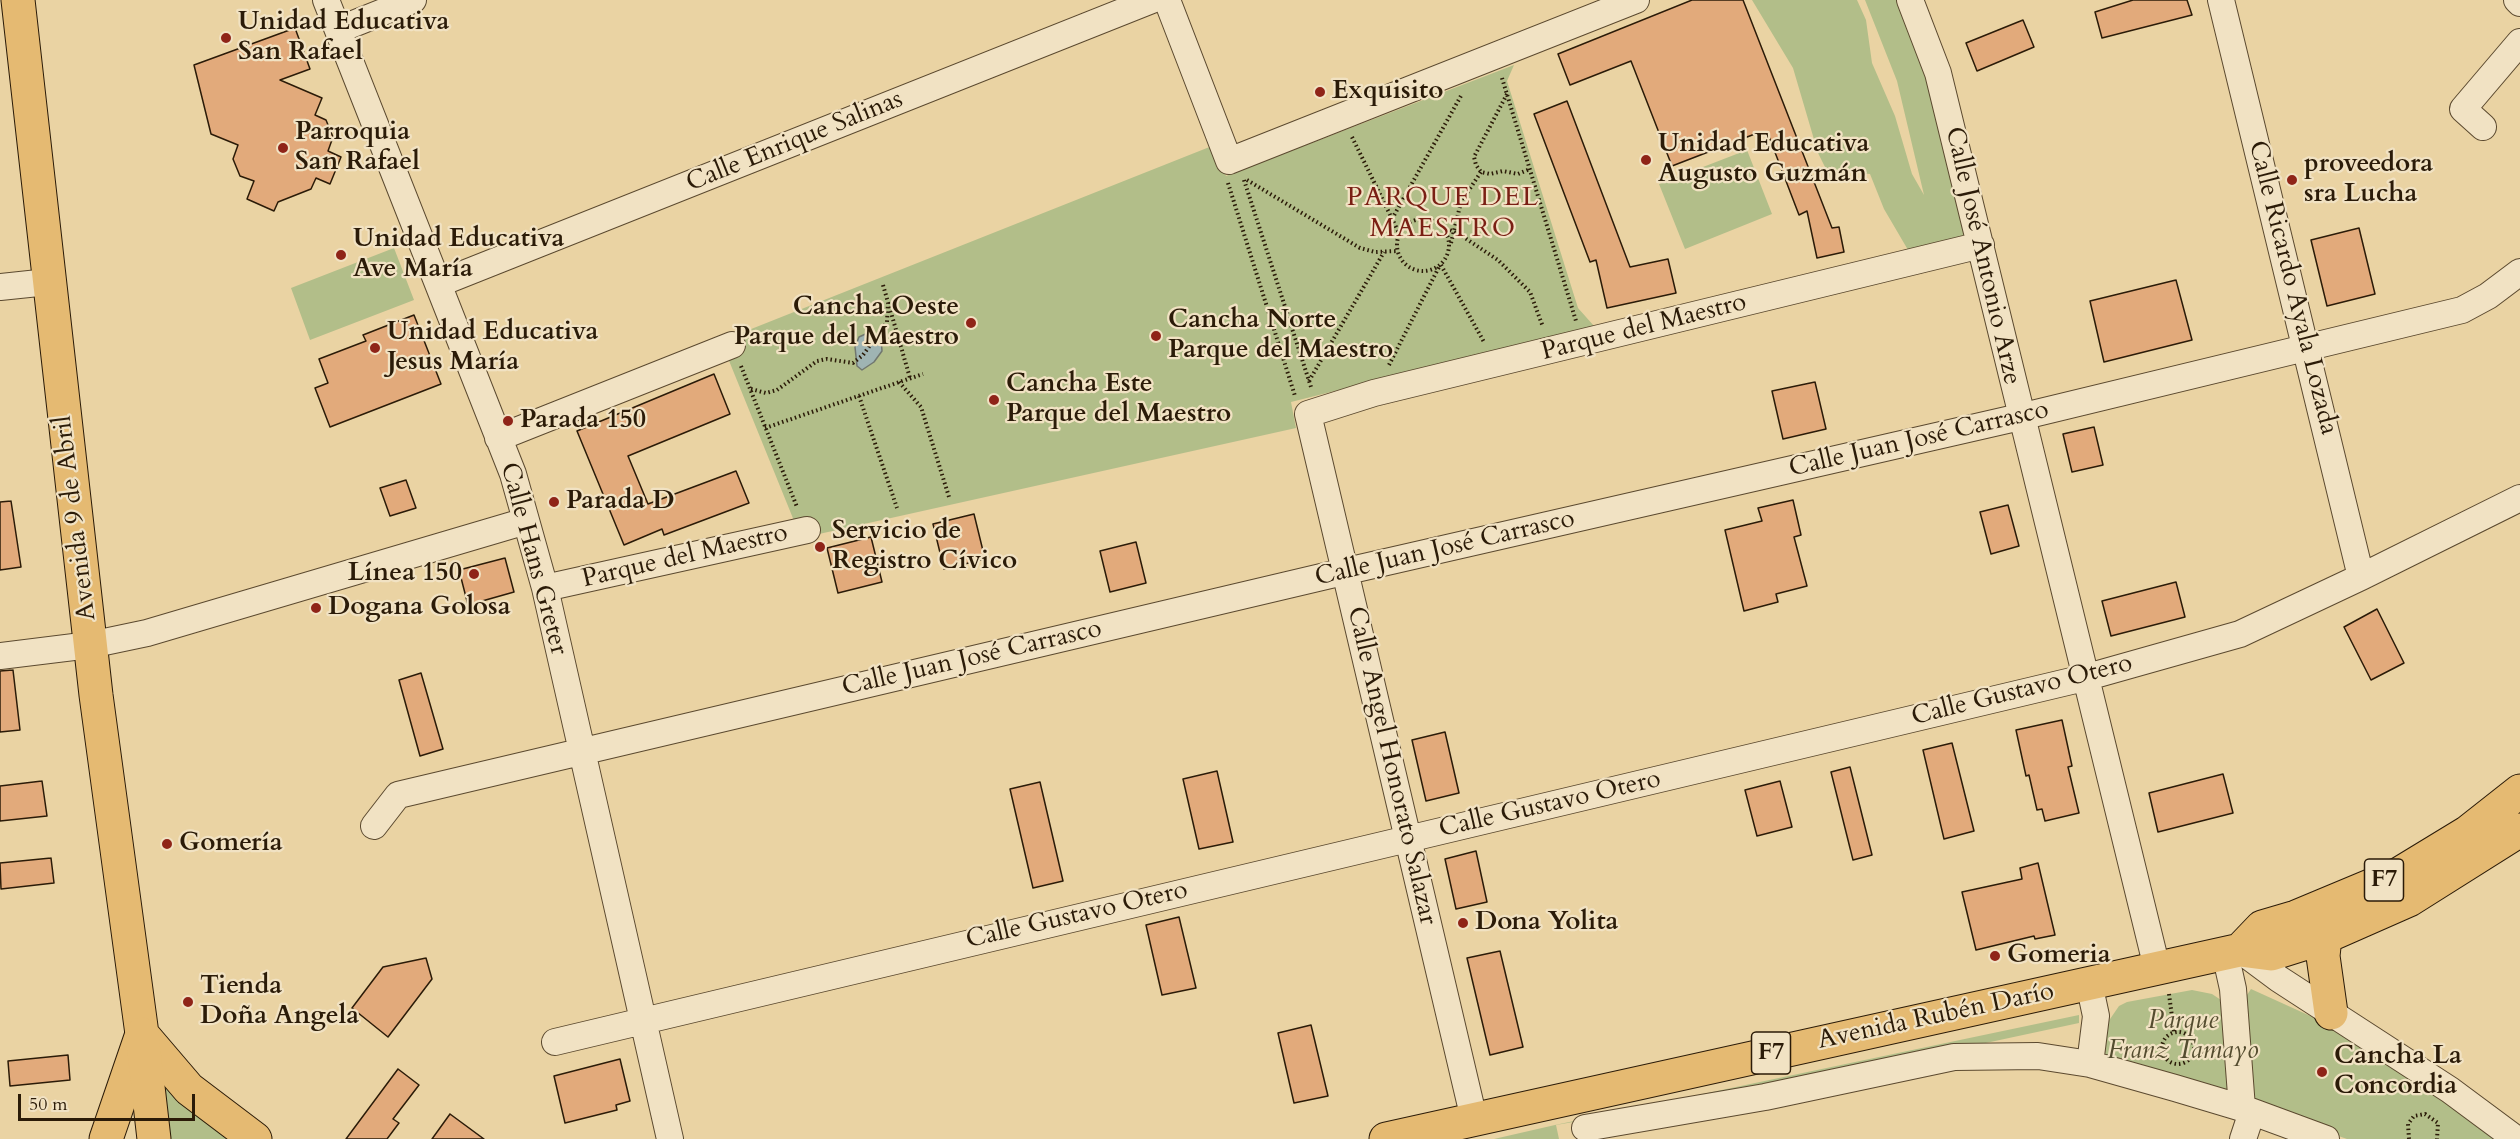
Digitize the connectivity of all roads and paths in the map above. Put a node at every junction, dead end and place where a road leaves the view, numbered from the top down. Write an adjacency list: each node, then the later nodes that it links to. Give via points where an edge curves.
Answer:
1 (18, 0): 28 (main road, Avenida 9 de Abril)
2 (326, 0): 9 (street, Calle Hans Greter)
3 (413, 0): 9 (street)
4 (1152, 0): 29 (street, Calle Enrique Salinas)
5 (1167, 0): 16 (street)
6 (1636, 0): 11 (street)
7 (1910, 0): 22 (street, Calle José Antonio Arze, via 1938,73)
8 (2221, 0): 35 (street, Calle Ricardo Ayala Lozada)
9 (338, 30): 29 (street, Calle Hans Greter)
10 (2520, 42): 14 (street, via 2463,109)
11 (1488, 57): 12 (path); 13 (street); 18 (path)
12 (1507, 94): 15 (path); 17 (path, via 1474,157)
13 (1342, 116): 16 (street); 18 (path)
14 (2483, 127)
15 (1530, 169): 17 (path, via 1518,174); 33 (path)
16 (1236, 170): 25 (path, via 1360,248); 41 (path); 45 (path, via 1228,185 1294,395)
17 (1481, 172): 20 (path, via 1461,202)
18 (1392, 219): 21 (path)
19 (1442, 226): 20 (path); 21 (path, via 1418,219); 23 (path)
20 (1454, 232): 23 (path); 36 (path, via 1498,260 1530,292)
21 (1399, 233): 24 (path)
22 (1981, 245): 33 (street, Parque del Maestro); 46 (street, Calle José Antonio Arze)
23 (1449, 249): 26 (path)
24 (1397, 251): 25 (path); 26 (path, via 1401,260 1415,270)
25 (1384, 252): 41 (path)
26 (1441, 264): 37 (path); 43 (path)
27 (2520, 272): 35 (street, Calle Juan José Carrasco, via 2462,310)
28 (48, 282): 31 (street); 57 (main road, Avenida 9 de Abril)
29 (438, 284): 48 (street, Calle Hans Greter)
30 (883, 285): 32 (path)
31 (0, 287)
32 (888, 303): 39 (path); 42 (path, via 886,322 853,363 827,359 777,390 766,393)
33 (1583, 343): 36 (street, Parque del Maestro)
34 (732, 345): 42 (path, Parque del Maestro); 48 (street)
35 (2307, 345): 46 (street, Calle Juan José Carrasco); 55 (street, Calle Ricardo Ayala Lozada)
36 (1551, 350): 37 (street, Parque del Maestro)
37 (1496, 364): 43 (street, Parque del Maestro)
38 (923, 374): 39 (path)
39 (910, 378): 40 (path)
40 (899, 382): 44 (path); 49 (path, via 921,407)
41 (1308, 382): 45 (path, via 1312,391)
42 (750, 389): 47 (path, Parque del Maestro)
43 (1374, 393): 45 (street, Parque del Maestro)
44 (859, 396): 47 (path); 51 (path)
45 (1308, 414): 54 (street, Calle Angel Honorato Salazar)
46 (2020, 417): 54 (street, Calle Juan José Carrasco); 59 (street, Calle José Antonio Arze)
47 (765, 428): 53 (path, Parque del Maestro)
48 (498, 438): 52 (street, Calle Hans Greter)
49 (949, 497)
50 (2520, 498): 55 (street, Calle Gustavo Otero)
51 (897, 508)
52 (526, 521): 56 (street, Calle Hans Greter); 57 (street, via 147,633)
53 (807, 530): 56 (street, Parque del Maestro)
54 (1347, 571): 60 (street, Calle Juan José Carrasco); 64 (street, Calle Angel Honorato Salazar)
55 (2361, 577): 59 (street, Calle Gustavo Otero, via 2240,634)
56 (545, 588): 60 (street, Calle Hans Greter)
57 (90, 645): 58 (street); 72 (main road, Avenida 9 de Abril)
58 (0, 656)
59 (2084, 678): 64 (street, Calle Gustavo Otero); 67 (street, Calle José Antonio Arze)
60 (582, 750): 62 (street, Calle Juan José Carrasco, via 399,795); 70 (street, Calle Hans Greter)
61 (2520, 791): 66 (main road, F7, via 2468,832 2400,874 2262,927)
62 (374, 826)
63 (2520, 830): 65 (main road, Avenida Rubén Darío / F7, via 2409,900)
64 (1406, 838): 70 (street, Calle Gustavo Otero); 76 (street, Calle Angel Honorato Salazar)
65 (2325, 937): 66 (main road, Avenida Rubén Darío / F7, via 2271,954); 69 (main road, via 2323,956)
66 (2233, 951): 67 (main road, Avenida Rubén Darío / F7); 69 (street); 75 (street, via 2233,989)
67 (2163, 981): 68 (main road, Avenida Rubén Darío / F7); 71 (path)
68 (2089, 984): 74 (street, via 2096,1016); 76 (main road, Avenida Rubén Darío / F7)
69 (2331, 1012): 87 (street, via 2450,1090)
70 (643, 1019): 73 (street, Calle Gustavo Otero); 81 (street, Calle Hans Greter)
71 (2174, 1032): 71 (path, via 2189,1036 2193,1045 2189,1059 2179,1064 2165,1058 2162,1049 2165,1038)
72 (142, 1034): 78 (main road, Avenida 9 de Abril); 79 (main road); 80 (main road, via 189,1089)
73 (555, 1042)
74 (2090, 1064): 75 (street); 77 (street, via 2038,1056 1954,1057 1765,1097)
75 (2247, 1110): 83 (street); 84 (street)
76 (1474, 1119): 82 (main road, Avenida Rubén Darío / F7)
77 (1585, 1128)
78 (106, 1139)
79 (154, 1139)
80 (255, 1139)
81 (670, 1139)
82 (1386, 1139)
83 (2243, 1139)
84 (2326, 1139)
85 (2409, 1139): 86 (path, via 2408,1124 2414,1116 2425,1114 2438,1123)
86 (2437, 1139)
87 (2516, 1139)

